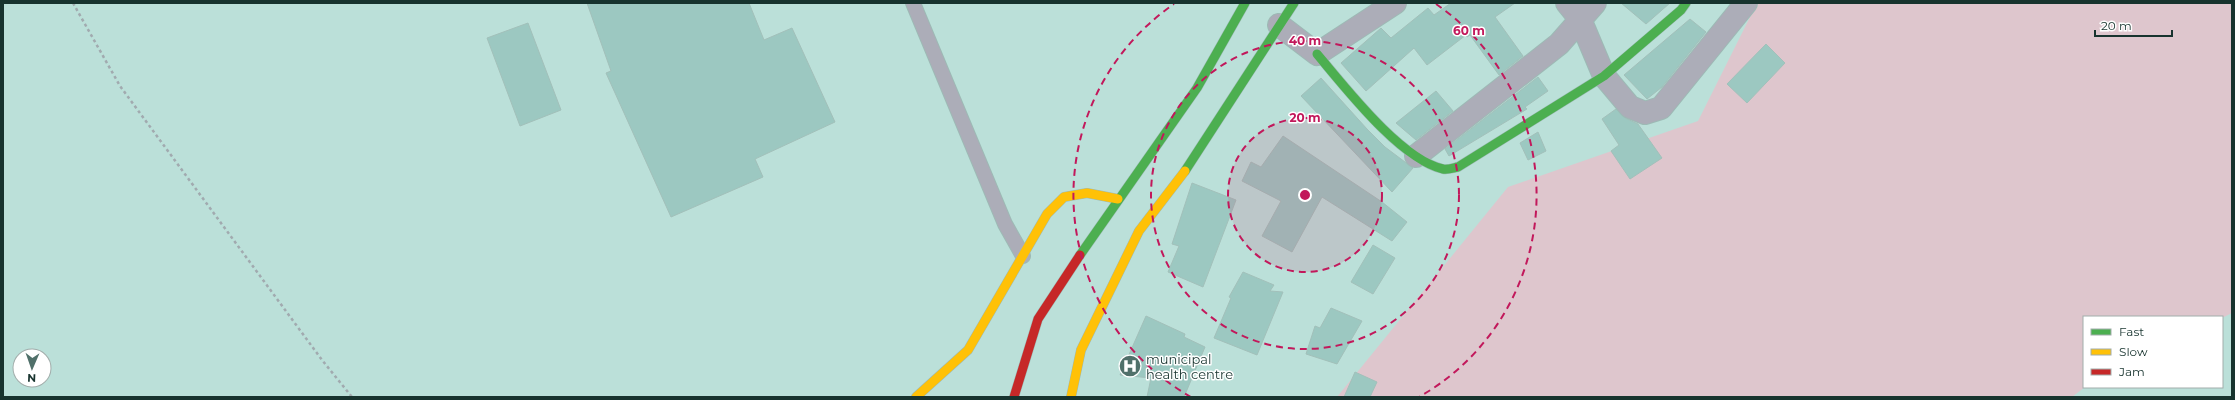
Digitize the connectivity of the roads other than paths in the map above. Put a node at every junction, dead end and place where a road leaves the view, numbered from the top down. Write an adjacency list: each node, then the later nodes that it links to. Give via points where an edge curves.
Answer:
1 (913, 3): 14 (lane, via 1005,224)
2 (1245, 3): 13 (street, via 1197,88)
3 (1294, 3): 9 (street)
4 (1395, 3): 10 (street)
5 (1595, 3): 8 (street)
6 (1686, 3): 11 (street)
7 (1746, 3): 11 (street, via 1661,108 1645,112 1630,107)
8 (1573, 11): 11 (street); 12 (street, via 1559,44)
9 (1279, 25): 10 (street); 17 (street, via 1187,168 1139,231 1081,350)
10 (1317, 54): 12 (street, via 1368,114)
11 (1604, 76): 12 (street, via 1458,167 1445,170 1430,165)
12 (1416, 156)
13 (1118, 199): 14 (street, via 1087,193 1064,197 1047,214); 16 (street, via 1038,319)
14 (1023, 256): 15 (street, via 968,350)
15 (916, 397)
16 (1014, 397)
17 (1071, 397)

